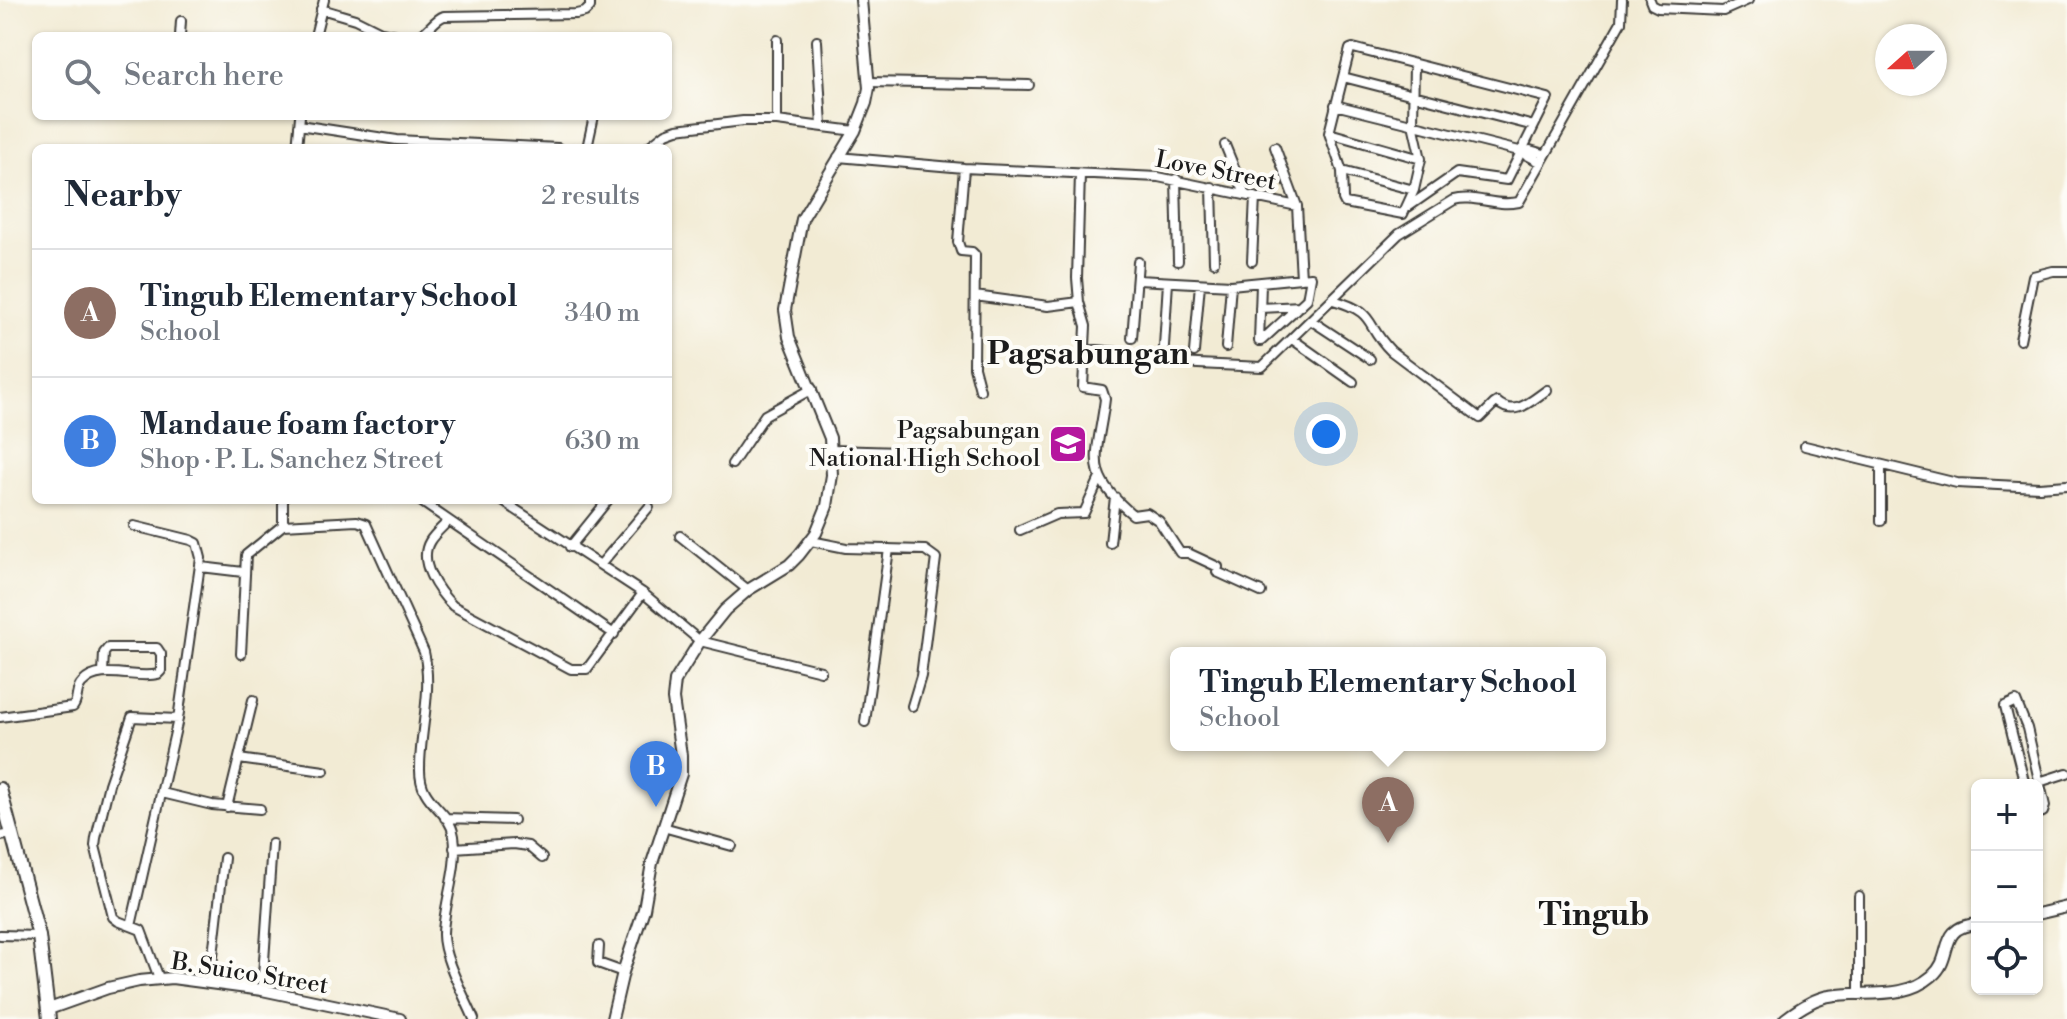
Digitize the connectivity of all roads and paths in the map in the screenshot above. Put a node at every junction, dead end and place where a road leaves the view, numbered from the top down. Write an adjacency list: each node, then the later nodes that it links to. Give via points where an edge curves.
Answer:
1 (590, 0): 11 (street, via 590,7 576,14 444,16)
2 (861, 0): 16 (street)
3 (1622, 0): 36 (street, via 1621,22)
4 (1650, 0): 5 (street, via 1658,8 1723,11)
5 (1748, 0)
6 (322, 4): 9 (street); 10 (street)
7 (181, 21): 8 (street)
8 (180, 32)
9 (316, 32)
10 (381, 32)
11 (424, 32)
12 (777, 40): 22 (street)
13 (817, 41): 24 (street)
14 (1414, 64): 15 (street, via 1353,48); 18 (street); 25 (street, via 1548,98)
15 (1343, 77): 18 (street); 19 (street)
16 (868, 82): 17 (street); 26 (street)
17 (1029, 85)
18 (1412, 95): 23 (street); 25 (street)
19 (1335, 105): 23 (street); 27 (street)
20 (300, 120): 28 (street); 29 (street, via 397,140)
21 (593, 120): 30 (street)
22 (777, 121): 24 (street); 31 (street, via 677,129)
23 (1413, 124): 34 (street); 37 (street)
24 (822, 126): 26 (street)
25 (1534, 126): 34 (street)
26 (855, 131): 35 (street)
27 (1329, 133): 37 (street); 39 (street)
28 (297, 144)
29 (478, 144)
30 (588, 144)
31 (652, 144)
32 (1225, 145): 44 (street)
33 (1275, 147): 46 (street)
34 (1521, 152): 36 (street, via 1530,150); 47 (street, via 1507,180 1457,173)
35 (838, 157): 38 (street, Love Street); 74 (street, via 802,219 786,298 789,337)
36 (1542, 158): 60 (street, via 1519,202 1454,200 1399,234)
37 (1421, 159): 43 (street)
38 (964, 168): 40 (street, Love Street); 59 (street, via 958,242 961,251 975,254)
39 (1342, 171): 43 (street); 47 (street, via 1345,203)
40 (1080, 174): 41 (street, Love Street); 61 (street)
41 (1176, 179): 42 (street, Love Street); 48 (street)
42 (1212, 187): 44 (street, Love Street); 51 (street)
43 (1414, 190): 47 (street)
44 (1245, 194): 45 (street, Love Street)
45 (1255, 197): 46 (street, Love Street); 49 (street)
46 (1297, 206): 53 (street)
47 (1405, 210)
48 (1178, 261)
49 (1252, 261)
50 (1138, 262): 54 (street)
51 (1214, 262)
52 (2067, 271): 67 (street, via 2033,276)
53 (1301, 278): 57 (street); 62 (street, via 1311,277)
54 (1138, 280): 55 (street); 65 (street)
55 (1168, 282): 56 (street); 72 (street)
56 (1200, 284): 58 (street); 70 (street)
57 (1261, 284): 58 (street); 63 (street)
58 (1231, 285): 68 (street)
59 (975, 296): 61 (street, via 1048,306); 75 (street, via 974,367)
60 (1333, 300): 64 (street); 76 (street, via 1367,314 1391,351 1480,418 1497,402 1510,410 1520,408)
61 (1079, 302): 69 (street)
62 (1301, 306): 63 (street); 63 (street, via 1259,341)
63 (1260, 308)
64 (1312, 321): 66 (street); 71 (street)
65 (1132, 338)
66 (1292, 339): 72 (street, via 1262,367); 73 (street)
67 (2020, 340)
68 (1226, 347)
69 (1085, 349): 72 (street); 82 (street, via 1083,387 1102,390 1105,399 1096,463)
70 (1194, 352)
71 (1370, 359)
72 (1163, 362)
73 (1353, 382)
74 (812, 389): 78 (street); 80 (street, via 764,416)
75 (980, 390)
76 (1547, 390)
77 (1805, 446): 81 (street)
78 (832, 450): 79 (street); 96 (street, via 827,506)
79 (900, 452)
80 (732, 464)
81 (1881, 465): 83 (street, via 1957,483); 91 (street)
82 (1099, 480): 84 (street); 94 (street, via 1084,513 1057,514)
83 (2067, 485)
84 (1115, 497): 97 (street); 104 (street, via 1133,515 1147,513 1159,521 1180,553)
85 (283, 504): 92 (street)
86 (425, 504): 90 (street)
87 (507, 504): 98 (street)
88 (605, 504): 98 (street)
89 (649, 507): 100 (street)
90 (448, 521): 106 (street); 106 (street, via 428,543 427,552 433,583 453,606 571,669 587,669)
91 (1881, 521)
92 (283, 525): 102 (street, via 246,555); 126 (street, via 366,524 424,652 427,705 421,786)
93 (134, 526): 101 (street, via 197,543)
94 (1020, 530)
95 (680, 536): 103 (street)
96 (811, 541): 99 (street); 103 (street, via 789,565)
97 (1110, 543)
98 (570, 547): 100 (street)
99 (889, 549): 112 (street, via 925,550 936,558 921,676); 115 (street)
100 (601, 564): 105 (street)
101 (201, 567): 102 (street); 114 (street)
102 (243, 572): 108 (street)
103 (748, 590): 107 (street)
104 (1261, 592)
105 (643, 593): 106 (street); 107 (street)
106 (614, 634)
107 (700, 641): 109 (street); 128 (street, via 680,669 673,690 682,766)
108 (241, 654)
109 (821, 671)
110 (103, 673): 110 (street, via 158,674 161,654 157,648 108,648); 113 (street, via 83,681 73,707)
111 (253, 700): 116 (street)
112 (912, 706)
113 (0, 717)
114 (178, 719): 123 (street); 139 (street, via 132,717 96,838 113,917)
115 (865, 722)
116 (239, 759): 117 (street); 124 (street)
117 (324, 771)
118 (2067, 773): 121 (street)
119 (2023, 779): 120 (street, via 2005,706 2016,701)
120 (2038, 779)
121 (2043, 781)
122 (0, 789): 129 (main road)
123 (162, 793): 124 (street); 139 (street)
124 (227, 807): 125 (street)
125 (260, 809)
126 (445, 818): 127 (street); 132 (street)
127 (513, 820)
128 (663, 827): 131 (street); 143 (street)
129 (6, 835): 141 (main road)
130 (272, 844): 146 (street)
131 (732, 846)
132 (454, 848): 134 (street, via 514,844 528,846); 150 (street, via 443,935)
133 (224, 858): 145 (street)
134 (542, 858)
135 (1859, 896): 147 (street)
136 (2067, 907): 137 (street)
137 (2043, 913)
138 (1971, 924): 147 (street, via 1954,931 1935,974 1920,984)
139 (131, 926): 144 (street, via 141,930)
140 (0, 935): 141 (street)
141 (39, 936): 148 (main road)
142 (599, 946): 143 (street, via 598,963)
143 (623, 972): 151 (street)
144 (159, 978): 145 (street, B. Suico Street); 148 (street, B. Suico Street, via 108,988)
145 (210, 982): 146 (street, B. Suico Street)
146 (262, 990): 149 (street, B. Suico Street)
147 (1859, 995): 152 (street, via 1826,996)
148 (49, 1014)
149 (400, 1019)
150 (474, 1019)
151 (612, 1019)
152 (1785, 1019)

